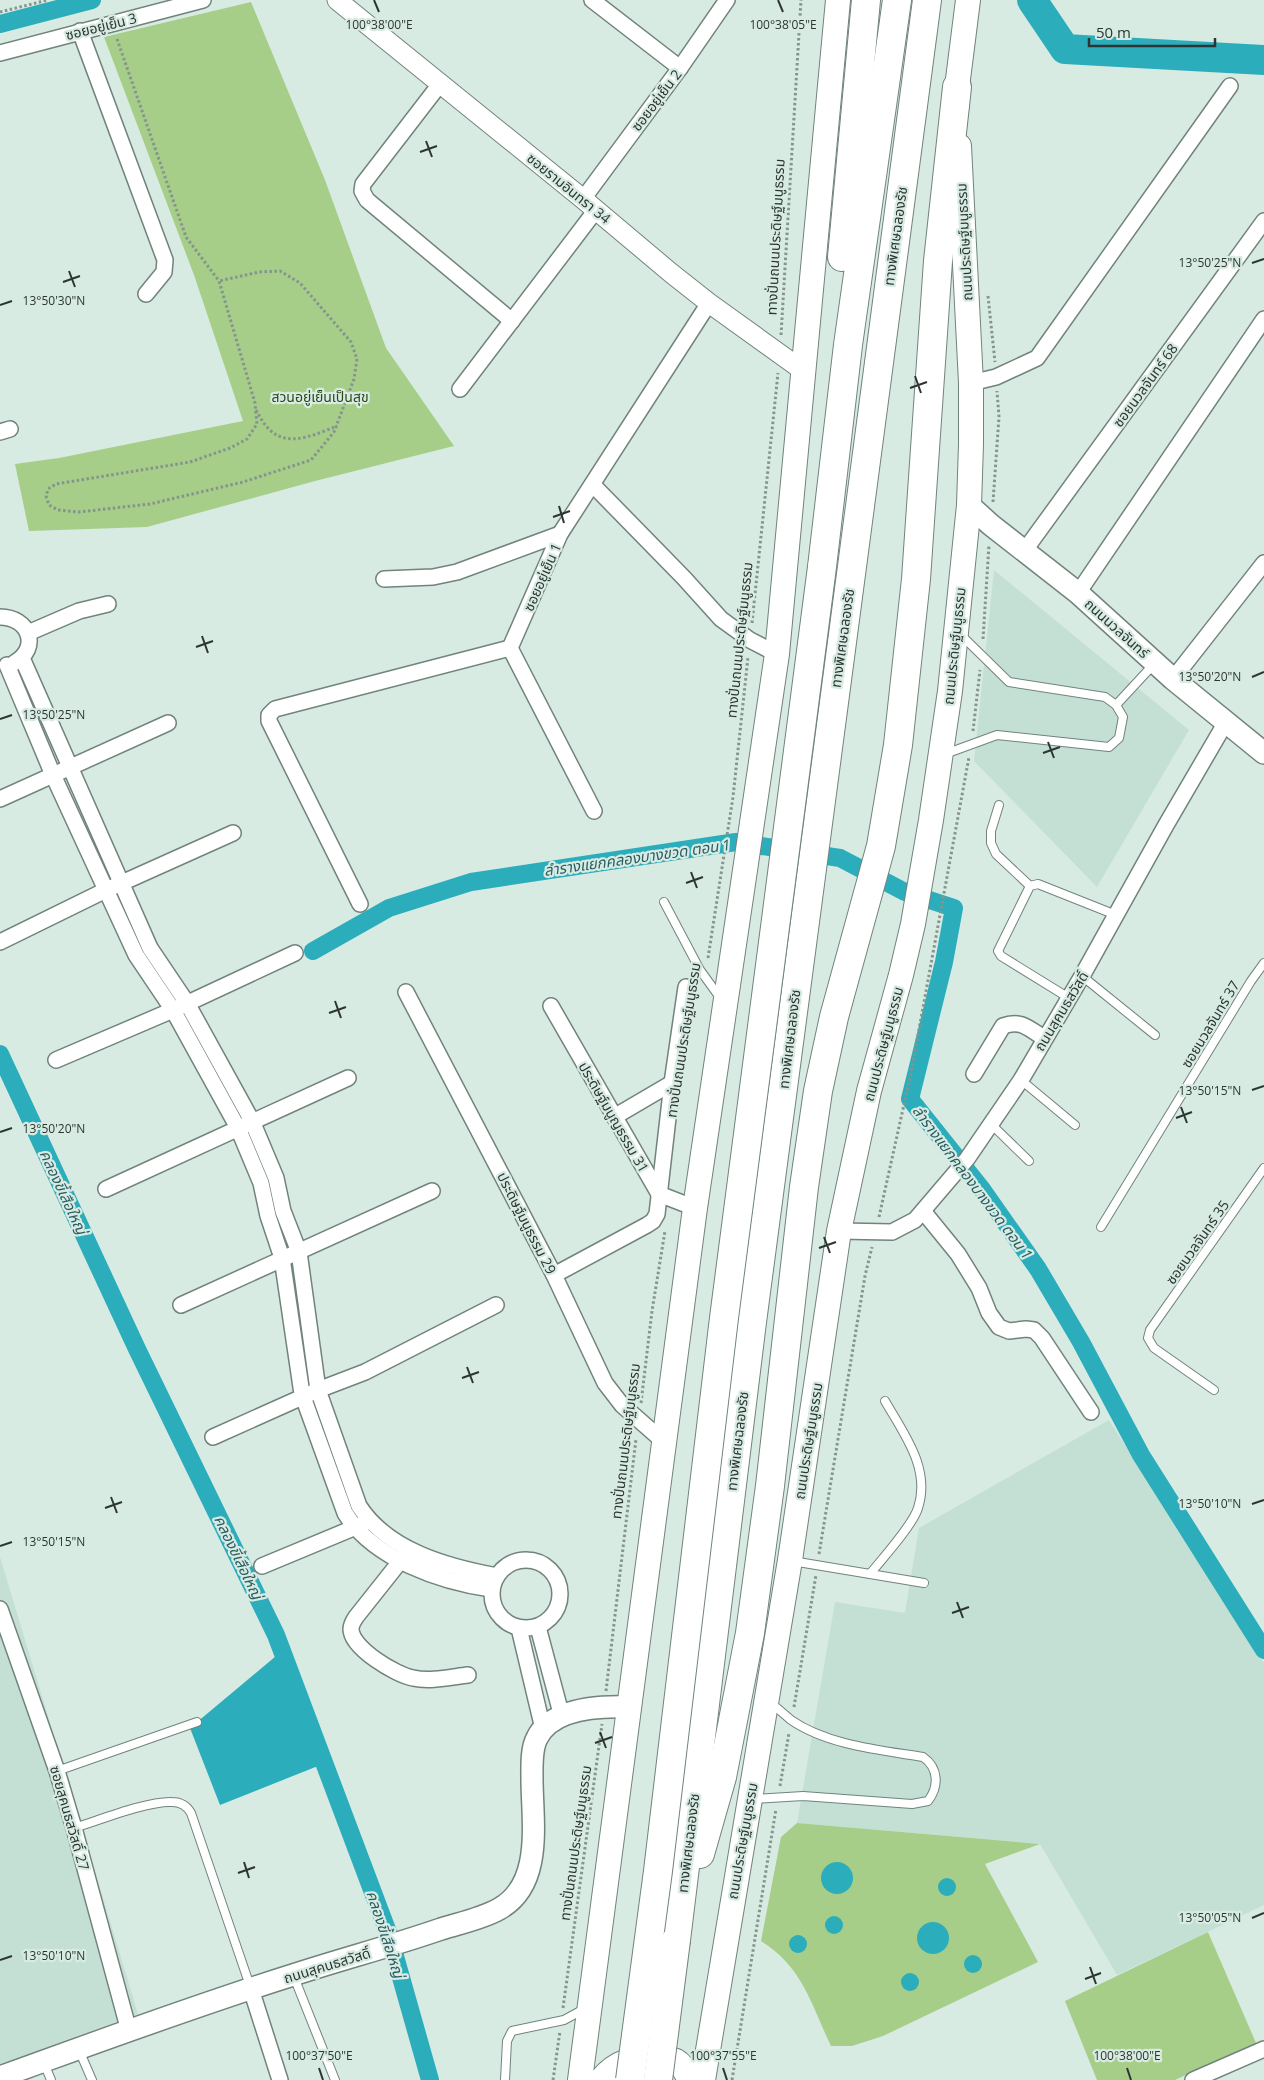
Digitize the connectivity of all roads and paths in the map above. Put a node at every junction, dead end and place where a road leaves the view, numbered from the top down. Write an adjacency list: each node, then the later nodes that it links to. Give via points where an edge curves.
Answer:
1 (48, 0): 12 (path)
2 (203, 0): 13 (street, ซอยอยู่เย็น 3)
3 (337, 0): 17 (street, ซอยรามอินทรา 34)
4 (592, 0): 16 (street)
5 (728, 0): 16 (street, ซอยอยู่เย็น 2)
6 (801, 0): 28 (path, ทางปั่นถนนประดิษฐ์มนูธรรม)
7 (838, 0): 29 (main road)
8 (866, 0): 27 (highway, via 839,283)
9 (896, 0): 27 (highway, ทางพิเศษฉลองรัช)
10 (927, 0): 142 (highway, ทางพิเศษฉลองรัช, via 767,1206)
11 (968, 0): 19 (main road, ถนนประดิษฐ์มนูธรรม)
12 (0, 12)
13 (111, 23): 14 (street, ซอยอยู่เย็น 3); 22 (path, via 186,237)
14 (80, 31): 15 (street, ซอยอยู่เย็น 3); 23 (street, via 165,260 164,272)
15 (0, 53)
16 (680, 68): 20 (street, ซอยอยู่เย็น 2)
17 (440, 84): 20 (street, ซอยรามอินทรา 34); 26 (street, via 363,184 362,191 367,200)
18 (1230, 86): 30 (street, via 1037,358 996,377)
19 (956, 87): 30 (main road, ถนนประดิษฐ์มนูธรรม); 142 (highway, via 938,261 911,628 898,745 874,873 834,1016 818,1091 750,1633 722,1777)
20 (589, 205): 24 (street, ซอยรามอินทรา 34); 26 (street, ซอยอยู่เย็น 2)
21 (1264, 221): 37 (street, ซอยนวลจันทร์ 68)
22 (218, 281): 32 (path); 33 (path, via 280,271 300,283 351,342 357,359 354,379)
23 (146, 294)
24 (709, 303): 28 (street, ซอยรามอินทรา 34); 34 (street, ซอยอยู่เย็น 1)
25 (1264, 319): 40 (street)
26 (512, 321): 31 (street, ซอยอยู่เย็น 2)
27 (848, 345): 159 (highway, ทางพิเศษฉลองรัช, bridge)
28 (780, 354): 29 (street, ซอยรามอินทรา 34); 45 (path, ทางปั่นถนนประดิษฐ์มนูธรรม)
29 (804, 372): 47 (main road)
30 (971, 383): 35 (main road, ถนนประดิษฐ์มนูธรรม)
31 (460, 389)
32 (255, 410): 33 (path, via 270,431 289,439 309,437); 33 (path, via 257,424 252,432 247,439 230,448 190,462 56,484 48,489 49,505 58,510 79,512 150,504 243,482 310,460)
33 (337, 426)
34 (593, 485): 36 (street, ซอยอยู่เย็น 1); 45 (street, via 721,619)
35 (969, 505): 37 (main road, ถนนนวลจันทร์); 43 (main road, ถนนประดิษฐ์มนูธรรม)
36 (560, 534): 39 (street, via 457,572 433,577); 46 (street, ซอยอยู่เย็น 1)
37 (1025, 550): 40 (main road, ถนนนวลจันทร์)
38 (1264, 563): 51 (street)
39 (384, 579)
40 (1078, 592): 49 (main road, ถนนนวลจันทร์)
41 (108, 604): 44 (street, via 80,611)
42 (0, 617): 44 (street, via 22,623)
43 (956, 630): 52 (lane, via 1009,682 1105,697); 56 (main road, ถนนประดิษฐ์มนูธรรม)
44 (28, 633): 48 (street, via 28,646)
45 (750, 640): 47 (street); 63 (path, ทางปั่นถนนประดิษฐ์มนูธรรม)
46 (510, 648): 61 (street); 69 (street, via 275,709 269,715 269,721)
47 (777, 654): 63 (main road)
48 (22, 658): 50 (street, via 15,663); 57 (street)
49 (1156, 663): 51 (main road, ถนนนวลจันทร์); 52 (lane)
50 (4, 664): 58 (street)
51 (1174, 680): 53 (main road, ถนนนวลจันทร์)
52 (1116, 704): 56 (lane, via 1123,717 1119,738 1109,747 997,736)
53 (1226, 722): 55 (main road, ถนนนวลจันทร์); 70 (street, ถนนสุคนธสวัสดิ์)
54 (168, 723): 57 (street)
55 (1264, 753)
56 (941, 755): 103 (main road, ถนนประดิษฐ์มนูธรรม, via 918,895 901,975 869,1091)
57 (71, 767): 58 (street); 64 (street)
58 (53, 775): 59 (street); 66 (street)
59 (0, 799)
60 (1000, 805): 65 (lane, via 991,831 991,843 996,854)
61 (594, 811)
62 (233, 833): 64 (street)
63 (737, 841): 75 (path, ทางปั่นถนนประดิษฐ์มนูธรรม); 79 (main road)
64 (120, 884): 66 (street); 80 (street, via 150,948)
65 (1030, 886): 70 (lane, via 1038,884); 78 (lane, via 998,951 1001,956)
66 (106, 890): 71 (street); 82 (street, via 136,955)
67 (944, 894): 104 (path, via 911,1073)
68 (664, 902): 75 (lane)
69 (360, 904)
70 (1116, 915): 74 (street, ถนนสุคนธสวัสดิ์)
71 (0, 942)
72 (295, 953): 80 (street)
73 (1264, 962): 102 (lane, ซอยนวลจันทร์ 37)
74 (1082, 976): 78 (street, ถนนสุคนธสวัสดิ์); 83 (lane)
75 (704, 978): 79 (lane)
76 (686, 986): 89 (street)
77 (406, 992): 107 (street, ประดิษฐ์มนูธรรม 29)
78 (1069, 998): 84 (street, ถนนสุคนธสวัสดิ์)
79 (724, 1002): 100 (main road)
80 (187, 1003): 82 (street); 91 (street)
81 (551, 1006): 90 (street, ประดิษฐ์มนูญธรรม 31)
82 (173, 1010): 85 (street); 94 (street)
83 (1155, 1035)
84 (1044, 1038): 86 (street, via 1019,1023 1003,1026); 88 (street, ถนนสุคนธสวัสดิ์)
85 (56, 1060)
86 (974, 1074)
87 (348, 1078): 91 (street)
88 (1021, 1080): 92 (street, ถนนสุคนธสวัสดิ์); 93 (lane)
89 (672, 1083): 90 (street); 99 (street)
90 (614, 1117): 99 (street, ประดิษฐ์มนูญธรรม 31)
91 (252, 1121): 94 (street); 105 (street, via 276,1178 283,1212)
92 (992, 1125): 95 (lane); 101 (street, ถนนสุคนธสวัสดิ์)
93 (1075, 1125)
94 (238, 1128): 97 (street); 106 (street, via 260,1183)
95 (1029, 1161)
96 (1263, 1171): 111 (lane, ซอยนวลจันทร์ 35, via 1150,1330 1148,1338 1154,1348)
97 (106, 1189)
98 (432, 1191): 105 (street)
99 (664, 1196): 100 (street); 107 (street, via 653,1221); 115 (path, ทางปั่นถนนประดิษฐ์มนูธรรม)
100 (695, 1208): 117 (main road)
101 (923, 1211): 104 (street, ถนนสุคนธสวัสดิ์, via 892,1232); 114 (street, via 958,1254 999,1327 1009,1331 1034,1330)
102 (1101, 1227)
103 (840, 1231): 104 (street, ถนนสุคนธสวัสดิ์); 121 (main road, ถนนประดิษฐ์มนูธรรม)
104 (875, 1232): 122 (path)
105 (299, 1252): 106 (street); 110 (street)
106 (282, 1258): 108 (street); 112 (street)
107 (554, 1274): 115 (street, ประดิษฐ์มนูธรรม 29, via 604,1383 622,1404)
108 (180, 1305)
109 (496, 1306): 110 (street, via 365,1372)
110 (318, 1390): 112 (street); 118 (street, via 353,1492)
111 (1214, 1390)
112 (303, 1397): 116 (street); 119 (street, via 338,1497)
113 (885, 1401): 124 (lane, via 916,1457 922,1482 918,1509)
114 (1091, 1412)
115 (639, 1417): 117 (street, ประดิษฐ์มนูธรรม 29); 132 (path, ทางปั่นถนนประดิษฐ์มนูธรรม)
116 (213, 1437)
117 (663, 1440): 133 (main road)
118 (369, 1521): 119 (street); 120 (street)
119 (354, 1528): 120 (street, via 375,1545); 123 (street)
120 (405, 1555): 125 (street); 130 (street, via 356,1618 351,1628 355,1641 376,1660 413,1678)
121 (790, 1560): 122 (lane); 131 (main road, ถนนประดิษฐ์มนูธรรม)
122 (817, 1565): 124 (lane); 135 (path)
123 (262, 1566)
124 (870, 1574): 126 (lane)
125 (494, 1582): 128 (street, via 508,1564 524,1559 540,1562 553,1572 560,1587 560,1603 552,1617); 129 (street, via 493,1605 503,1620)
126 (924, 1583)
127 (0, 1609): 138 (street, ซอยสุคนธสวัสดิ์ 27)
128 (538, 1627): 129 (street); 134 (street)
129 (519, 1628): 137 (street)
130 (468, 1675)
131 (767, 1699): 135 (lane); 140 (main road, ถนนประดิษฐ์มนูธรรม)
132 (604, 1706): 133 (main road); 134 (main road); 146 (path, ทางปั่นถนนประดิษฐ์มนูธรรม)
133 (629, 1706): 145 (main road)
134 (562, 1716): 137 (main road)
135 (792, 1720): 139 (path); 139 (lane, via 851,1745 923,1757 931,1762 936,1778 934,1794 928,1802 912,1804)
136 (197, 1722): 138 (lane)
137 (544, 1729): 143 (main road, ถนนสุคนธสวัสดิ์, via 536,1739 532,1765 532,1854 521,1888 499,1909)
138 (57, 1772): 141 (street, ซอยสุคนธสวัสดิ์ 27)
139 (778, 1796): 140 (lane); 163 (path)
140 (750, 1799): 162 (main road, ถนนประดิษฐ์มนูธรรม)
141 (74, 1828): 144 (lane, via 153,1805 172,1802 185,1805 191,1813); 147 (street, ซอยสุคนธสวัสดิ์ 27)
142 (676, 1940): 160 (highway, ทางพิเศษฉลองรัช, bridge)
143 (294, 1975): 144 (main road, ถนนสุคนธสวัสดิ์); 154 (lane)
144 (251, 1989): 147 (main road, ถนนสุคนธสวัสดิ์); 153 (street)
145 (588, 2006): 146 (lane); 157 (main road)
146 (562, 2020): 155 (lane, via 512,2031 507,2041); 156 (path, ทางปั่นถนนประดิษฐ์มนูธรรม)
147 (129, 2031): 148 (main road, ถนนสุคนธสวัสดิ์)
148 (79, 2049): 150 (main road, ถนนสุคนธสวัสดิ์); 152 (lane)
149 (1264, 2049): 164 (street)
150 (47, 2071): 151 (main road, ถนนสุคนธสวัสดิ์)
151 (0, 2077)
152 (92, 2080)
153 (280, 2080)
154 (335, 2080)
155 (505, 2080)
156 (553, 2080)
157 (580, 2080)
158 (601, 2080): 161 (main road, via 615,2066 642,2058 668,2058 678,2062)
159 (630, 2080)
160 (658, 2080)
161 (690, 2080)
162 (703, 2080)
163 (732, 2080)
164 (1193, 2080)

